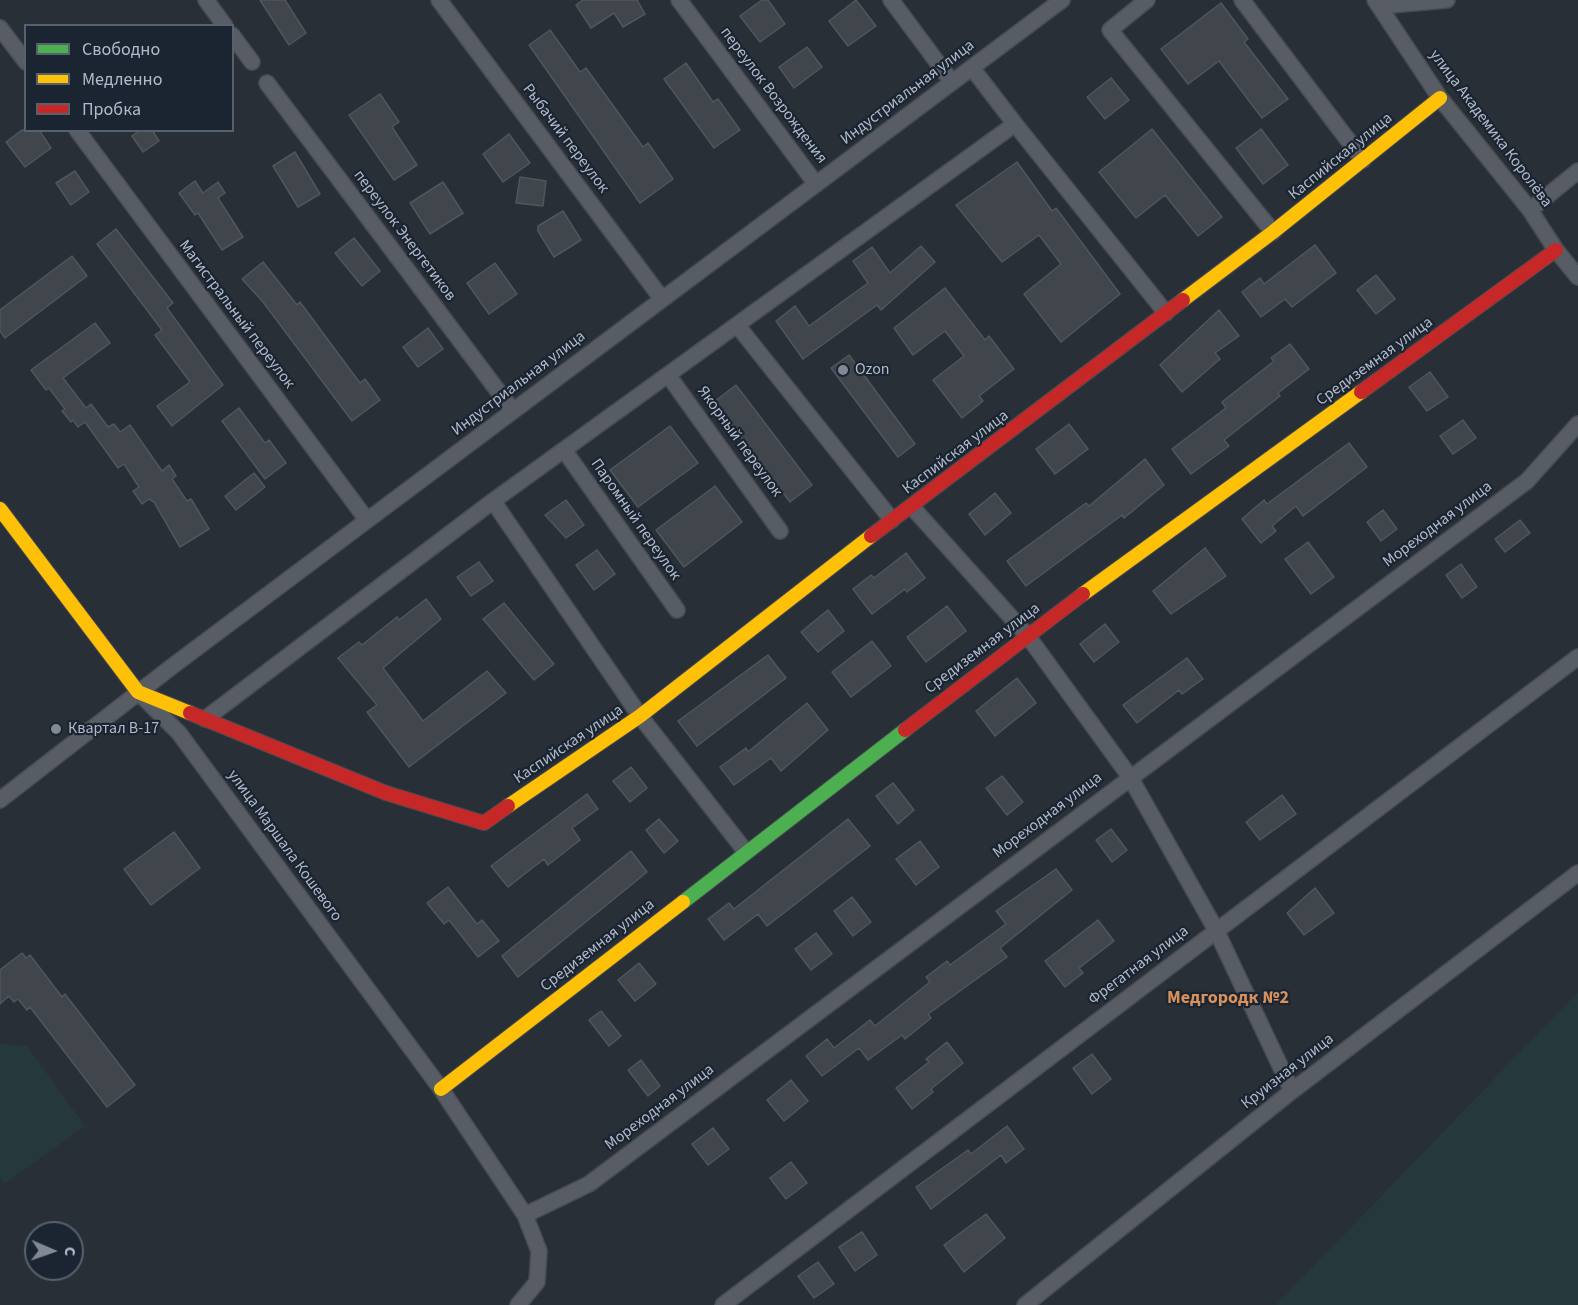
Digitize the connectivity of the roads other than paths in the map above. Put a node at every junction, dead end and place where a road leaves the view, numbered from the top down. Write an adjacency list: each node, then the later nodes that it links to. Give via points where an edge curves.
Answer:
1 (206, 0): 10 (street)
2 (439, 0): 28 (street, Рыбачий переулок)
3 (679, 0): 23 (street, переулок Возрождения)
4 (891, 0): 16 (street)
5 (1062, 0): 15 (street, Индустриальная улица)
6 (1147, 0): 25 (street, via 1110,30)
7 (1242, 0): 21 (street)
8 (1447, 0): 9 (street)
9 (1377, 3): 18 (street, улица Академика Королёва)
10 (224, 24)
11 (0, 27): 13 (street)
12 (234, 39): 14 (street)
13 (24, 59)
14 (252, 62)
15 (972, 68): 16 (street, Индустриальная улица); 19 (street)
16 (952, 82): 23 (street, Индустриальная улица)
17 (267, 83): 32 (street, переулок Энергетиков)
18 (1440, 98): 21 (street, Каспийская улица); 24 (street, улица Академика Королёва)
19 (1015, 124): 29 (street); 30 (street)
20 (78, 132): 39 (street, Магистральный переулок)
21 (1363, 160): 25 (street, Каспийская улица)
22 (1578, 171): 24 (street)
23 (816, 184): 28 (street, Индустриальная улица)
24 (1530, 210): 26 (street, улица Академика Королёва)
25 (1273, 232): 29 (street, Каспийская улица)
26 (1556, 250): 27 (street, улица Академика Королёва); 43 (street, Средиземная улица)
27 (1578, 277)
28 (662, 299): 32 (street, Индустриальная улица)
29 (1166, 313): 37 (street, Каспийская улица)
30 (737, 325): 31 (street); 40 (street)
31 (668, 375): 34 (street); 41 (street, Якорный переулок)
32 (513, 411): 39 (street, Индустриальная улица)
33 (1578, 424): 48 (street, Мореходная улица, via 1527,482)
34 (564, 450): 36 (street); 42 (street, Паромный переулок)
35 (0, 500): 45 (street, улица Маршала Кошевого)
36 (493, 501): 46 (street); 47 (street)
37 (912, 507): 40 (street, Каспийская улица); 43 (street)
38 (0, 509): 45 (street, улица Маршала Кошевого)
39 (367, 520): 45 (street, Индустриальная улица)
40 (892, 520): 46 (street, Каспийская улица)
41 (780, 531)
42 (677, 610)
43 (1027, 635): 48 (street); 50 (street, Средиземная улица)
44 (1578, 657): 52 (street, Фрегатная улица)
45 (141, 690): 47 (street); 49 (street, Индустриальная улица); 53 (street, улица Маршала Кошевого, via 178,733)
46 (640, 716): 47 (street, Каспийская улица, via 484,823 386,793); 50 (street)
47 (205, 719)
48 (1130, 777): 52 (street); 55 (street, Мореходная улица, via 589,1184)
49 (0, 800)
50 (746, 852): 53 (street, Средиземная улица)
51 (1578, 873): 54 (street, Круизная улица)
52 (1216, 930): 54 (street); 57 (street, Фрегатная улица)
53 (441, 1089): 55 (street, улица Маршала Кошевого)
54 (1292, 1091): 58 (street, Круизная улица)
55 (525, 1215): 56 (street, улица Маршала Кошевого, via 538,1251 537,1282)
56 (518, 1305)
57 (723, 1305)
58 (1025, 1305)

